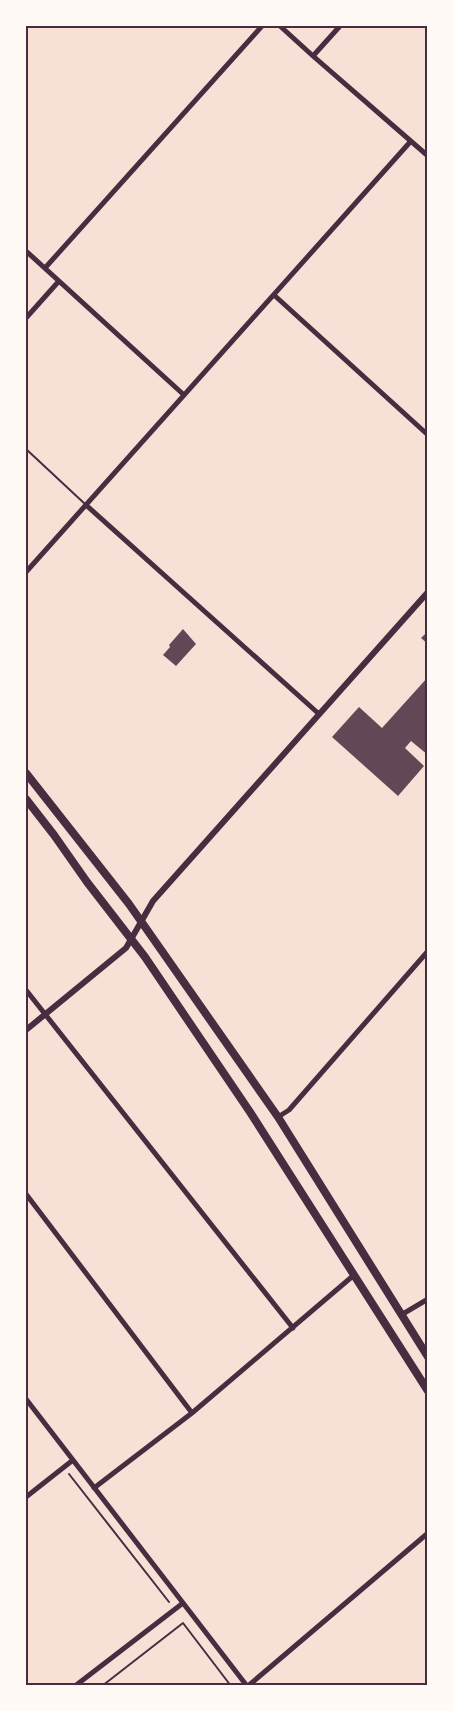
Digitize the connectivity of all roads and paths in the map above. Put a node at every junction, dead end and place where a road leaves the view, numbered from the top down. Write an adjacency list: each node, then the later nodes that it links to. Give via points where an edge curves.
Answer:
1 (262, 26): 8 (street)
2 (280, 26): 4 (street)
3 (340, 26): 4 (street)
4 (313, 56): 5 (street)
5 (411, 141): 6 (street); 10 (street)
6 (428, 156)
7 (26, 251): 8 (street)
8 (45, 268): 9 (street)
9 (59, 281): 11 (street); 12 (street)
10 (274, 295): 12 (street); 13 (street)
11 (26, 318)
12 (184, 395): 15 (street)
13 (428, 435)
14 (26, 449): 15 (lane)
15 (86, 505): 16 (street); 18 (street)
16 (26, 572)
17 (428, 592): 18 (street)
18 (319, 714): 21 (street, via 153,901)
19 (26, 773): 21 (main road)
20 (26, 799): 22 (main road)
21 (141, 921): 22 (street); 27 (main road)
22 (132, 938): 25 (street, via 126,948); 29 (main road)
23 (428, 951): 27 (street, via 289,1110)
24 (26, 990): 25 (street)
25 (45, 1014): 26 (street); 32 (street)
26 (26, 1030)
27 (278, 1117): 31 (main road)
28 (26, 1194): 36 (street)
29 (354, 1275): 32 (street); 34 (main road)
30 (428, 1299): 31 (street)
31 (401, 1315): 33 (main road)
32 (292, 1328): 36 (street)
33 (428, 1358)
34 (428, 1391)
35 (26, 1399): 37 (street)
36 (192, 1413): 39 (street)
37 (73, 1460): 38 (street); 39 (street)
38 (63, 1467): 40 (street); 43 (path)
39 (94, 1488): 42 (street)
40 (26, 1497)
41 (428, 1533): 47 (street)
42 (183, 1603): 43 (street); 47 (street)
43 (175, 1610): 44 (street)
44 (75, 1686)
45 (102, 1686): 46 (path, via 183,1623)
46 (231, 1686)
47 (248, 1686)

